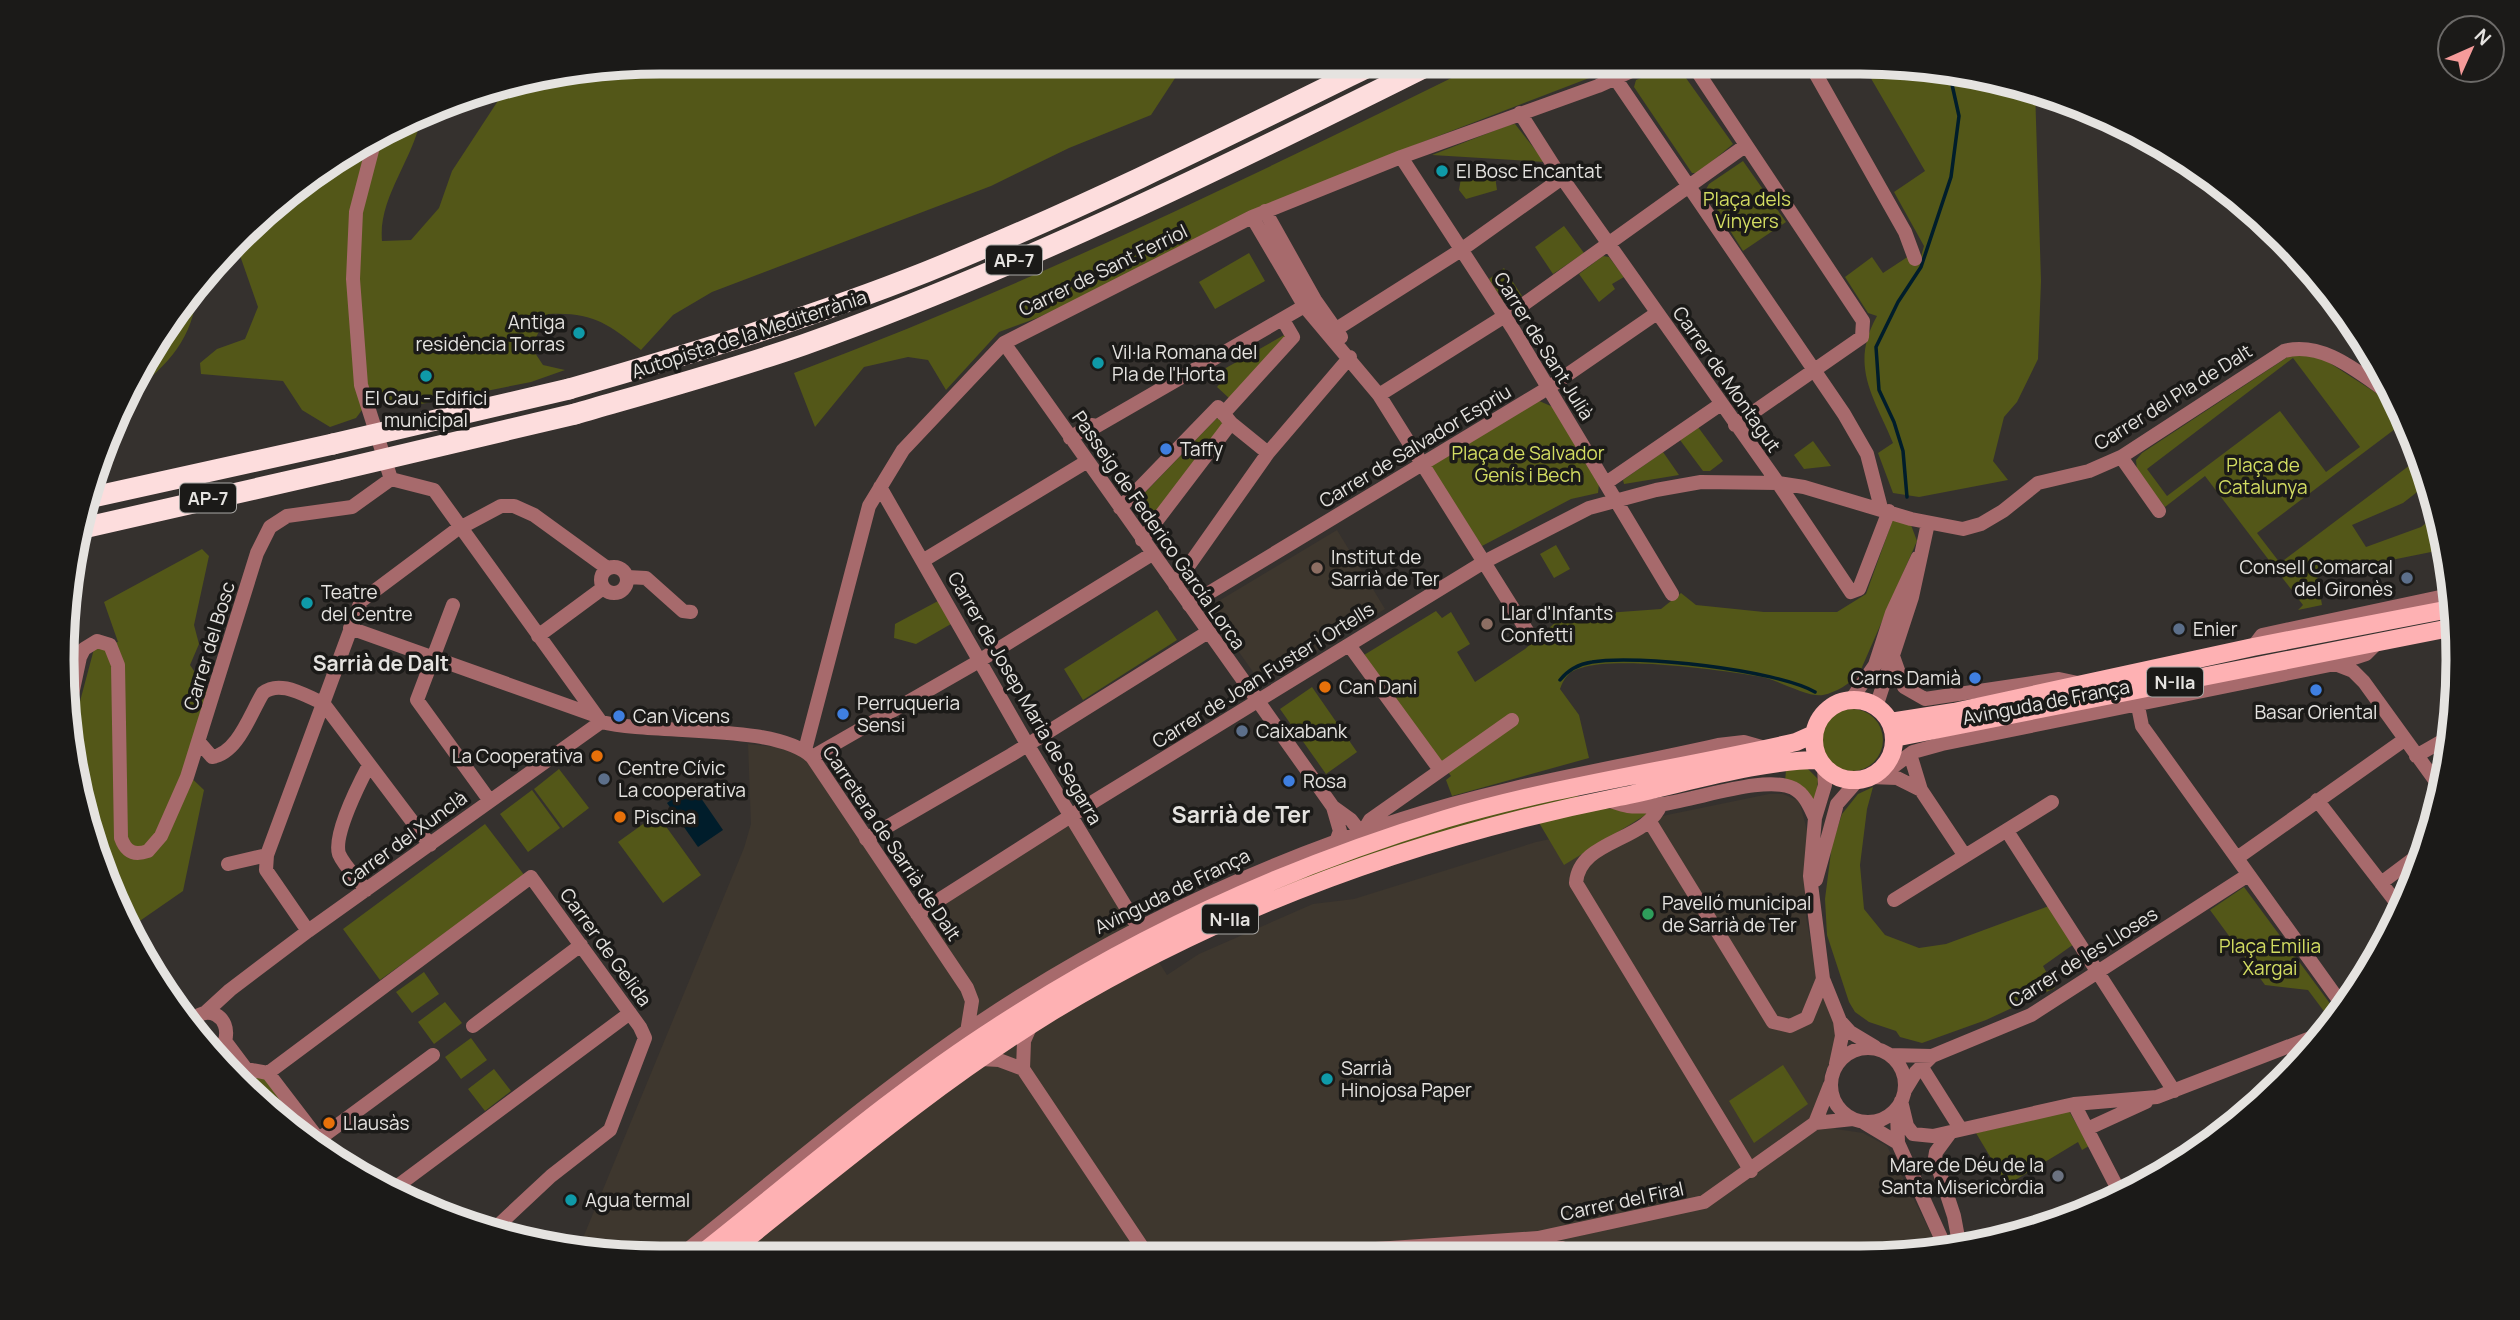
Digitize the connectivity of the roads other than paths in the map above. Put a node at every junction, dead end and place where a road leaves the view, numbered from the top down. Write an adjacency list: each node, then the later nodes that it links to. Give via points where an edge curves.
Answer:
1 (1353, 74): 40 (highway, Autopista de la Mediterrània / AP-7, bridge, via 1062,213 927,271 786,323 569,389)
2 (1411, 74): 46 (highway, Autopista de la Mediterrània / AP-7, bridge, via 1078,234 803,345 575,414)
3 (1624, 74): 6 (street, Carrer de Sant Ferriol)
4 (1699, 74): 8 (street)
5 (1816, 74): 16 (street, via 1905,232)
6 (1615, 78): 7 (street, Carrer de Sant Ferriol); 12 (street)
7 (1520, 113): 10 (street, Carrer de Sant Ferriol); 11 (street, Carrer de Montagut)
8 (1745, 146): 12 (street); 24 (street, via 1863,321 1863,337)
9 (372, 149): 36 (street, via 356,212 353,279 361,385)
10 (1401, 157): 13 (street, Carrer de Sant Ferriol); 15 (street, Carrer de Sant Julià)
11 (1562, 178): 14 (street, Carrer de Montagut); 15 (street)
12 (1688, 186): 14 (street); 24 (street)
13 (1258, 214): 17 (street); 22 (street, Carrer de Sant Ferriol)
14 (1610, 245): 18 (street, Carrer de Montagut); 19 (street)
15 (1461, 250): 19 (street, Carrer de Sant Julià); 21 (street)
16 (1915, 259)
17 (1310, 303): 20 (street); 21 (street); 23 (street)
18 (1657, 313): 26 (street, Carrer de Salvador Espriu); 28 (street, Carrer de Montagut)
19 (1504, 316): 26 (street, Carrer de Sant Julià); 27 (street)
20 (1283, 320): 29 (street, via 1293,337); 31 (street)
21 (1338, 328): 23 (street)
22 (1003, 343): 31 (street, Passeig de Federico García Lorca); 39 (street, Carrer de Sant Ferriol, via 903,450)
23 (1350, 357): 27 (street); 32 (street)
24 (1815, 372): 30 (street); 43 (street, via 1867,454)
25 (2379, 387): 33 (street, Carrer del Pla de Dalt, via 2320,350 2295,348 2274,356)
26 (1548, 388): 35 (street, Carrer de Salvador Espriu); 37 (street, Carrer de Sant Julià)
27 (1379, 395): 35 (street)
28 (1721, 404): 30 (street, Carrer de Montagut); 37 (street)
29 (1227, 419): 32 (street); 42 (street, via 1218,407); 48 (street)
30 (1735, 425): 38 (street, Carrer de Montagut)
31 (1070, 438): 34 (street, Passeig de Federico García Lorca)
32 (1268, 453): 55 (street)
33 (2121, 457): 44 (street); 45 (street, Carrer del Pla de Dalt, via 2089,471 2038,483 1972,528)
34 (1086, 462): 42 (street, Passeig de Federico García Lorca); 51 (street)
35 (1420, 464): 52 (street); 61 (street, Carrer de Salvador Espriu)
36 (391, 479): 47 (street, via 434,490); 89 (street, Carrer del Bosc, via 352,507 287,516 270,527 257,554)
37 (1606, 483): 41 (street, Carrer de Sant Julià)
38 (1778, 483): 41 (street, Carrer de Joan Fuster i Ortells, via 1701,482); 43 (street, Carrer de Joan Fuster i Ortells); 43 (street, Carrer de Montagut, via 1851,592 1859,589)
39 (880, 486): 51 (street, Carrer de Josep Maria de Segarra); 93 (street, Carrer de Sant Ferriol, via 869,506)
40 (97, 496)
41 (1617, 499): 52 (street, Carrer de Joan Fuster i Ortells); 57 (street, Carrer de Sant Julià)
42 (1120, 508): 48 (street, Passeig de Federico García Lorca)
43 (1885, 510): 45 (street, Carrer de Joan Fuster i Ortells)
44 (2159, 511)
45 (1928, 523): 50 (street)
46 (89, 527)
47 (462, 528): 53 (street, via 485,512 514,506 534,515); 65 (street, via 361,601); 69 (street)
48 (1142, 540): 49 (street, Passeig de Federico García Lorca)
49 (1152, 554): 55 (street, Passeig de Federico García Lorca); 74 (street)
50 (1919, 555): 73 (street, via 1919,572); 79 (street, via 1892,612 1875,665)
51 (924, 560): 74 (street, Carrer de Josep Maria de Segarra)
52 (1484, 562): 68 (street); 71 (street, Carrer de Joan Fuster i Ortells)
53 (607, 568): 54 (street, via 623,570); 56 (street, via 600,581)
54 (627, 577): 56 (street, via 626,587 619,593); 63 (street, via 646,578 683,611)
55 (1175, 586): 61 (street, Passeig de Federico García Lorca)
56 (603, 588): 69 (street)
57 (1672, 594)
58 (2442, 596): 59 (street, Avinguda de França)
59 (2409, 603): 64 (street); 72 (street, Avinguda de França, via 2262,635)
60 (453, 605): 75 (street)
61 (1189, 605): 67 (street, Passeig de Federico García Lorca)
62 (2444, 610): 64 (main road, Avinguda de França / N-IIa)
63 (691, 612)
64 (2427, 614): 72 (main road, Avinguda de França / N-IIa)
65 (350, 628): 75 (street, Carretera de Sarrià de Dalt); 81 (street)
66 (2445, 628): 70 (main road, Avinguda de França / N-IIa)
67 (1208, 632): 80 (street, Passeig de Federico García Lorca); 91 (street)
68 (1529, 634)
69 (538, 636): 84 (street)
70 (2379, 642): 76 (street, Avinguda de França, via 2366,654); 86 (main road, Avinguda de França / N-IIa)
71 (1349, 645): 80 (street, Carrer de Joan Fuster i Ortells); 100 (street)
72 (2253, 647): 78 (main road, Avinguda de França / N-IIa)
73 (1893, 656): 78 (street, Avinguda de França, via 1904,687 1925,699 2059,679); 83 (street)
74 (980, 659): 91 (street, Carrer de Josep Maria de Segarra); 93 (street)
75 (434, 660): 84 (street, Carretera de Sarrià de Dalt); 107 (street, via 417,700)
76 (2335, 664): 82 (street, Avinguda de França); 88 (street, via 2353,671 2364,682)
77 (75, 682): 89 (street, Carrer del Bosc, via 80,657 90,644 110,645 118,664 121,838 125,848 139,854 148,851 160,836)
78 (2082, 684): 86 (main road, Avinguda de França / N-IIa)
79 (1851, 700): 83 (main road); 87 (main road, via 1827,710)
80 (1258, 702): 110 (street, Passeig de Federico García Lorca); 111 (street, Carrer de Joan Fuster i Ortells)
81 (323, 703): 89 (street, via 279,686 270,687 232,747 222,755 212,757); 97 (street); 119 (street)
82 (2138, 706): 94 (street, Avinguda de França); 121 (street, via 2142,726)
83 (1876, 707): 86 (main road)
84 (598, 719): 93 (street, Carretera de Sarrià de Dalt, via 646,730 777,740); 107 (street, Carrer del Xunclà)
85 (1512, 720): 100 (street)
86 (1892, 730): 99 (main road)
87 (1814, 734): 92 (main road, Avinguda de França / N-IIa); 96 (main road)
88 (2404, 740): 95 (street); 106 (street)
89 (199, 742)
90 (2440, 742): 95 (street)
91 (1027, 744): 111 (street, Carrer de Josep Maria de Segarra); 116 (street)
92 (1766, 749): 115 (street, Avinguda de França, via 1744,743 1718,745 1518,787); 181 (main road, Avinguda de França / N-IIa, via 1535,796 1447,819 1291,873 1182,922 1123,951 995,1028)
93 (808, 753): 116 (street, Carretera de Sarrià de Dalt)
94 (1910, 754): 99 (street, Avinguda de França); 104 (street)
95 (2416, 756): 102 (street)
96 (1821, 763): 98 (main road, N-IIa); 101 (main road, N-IIa, via 1838,778); 112 (street, via 1825,785)
97 (369, 765): 118 (street); 126 (street, via 339,843 339,853)
98 (1766, 767): 103 (street); 105 (main road, N-IIa)
99 (1886, 767): 101 (main road)
100 (1440, 770): 115 (street, via 1370,820)
101 (1864, 779): 104 (street, via 1897,778); 127 (street, via 1837,804)
102 (2434, 779)
103 (1734, 789): 109 (street); 112 (street, via 1780,785 1795,789)
104 (1921, 790): 120 (street)
105 (1606, 799): 109 (street, via 1629,806); 145 (main road, N-IIa, via 1420,846 1291,893 1156,955)
106 (2318, 800): 121 (street); 125 (street)
107 (489, 801): 118 (street, Carrer del Xunclà)
108 (2052, 802): 114 (street)
109 (1661, 804): 113 (street)
110 (1334, 807): 115 (street, Passeig de Federico García Lorca); 117 (street, via 1340,831)
111 (1071, 816): 130 (street, Carrer de Joan Fuster i Ortells); 131 (street, Carrer de Josep Maria de Segarra)
112 (1815, 818): 127 (street, via 1810,853)
113 (1650, 822): 135 (street, via 1773,1022 1790,1026 1807,1018); 172 (street, via 1604,848 1580,868 1576,883)
114 (2007, 831): 120 (street); 134 (street)
115 (1362, 832): 117 (street, Avinguda de França)
116 (866, 839): 130 (street, Carretera de Sarrià de Dalt)
117 (1336, 842): 131 (street, Avinguda de França, via 1214,891)
118 (430, 845): 126 (street, Carrer del Xunclà)
119 (267, 855): 123 (street); 132 (street, via 266,870)
120 (1965, 856): 128 (street)
121 (2237, 858): 124 (street)
122 (2411, 860): 125 (street)
123 (228, 864)
124 (2248, 875): 134 (street, Carrer de les Lloses); 138 (street)
125 (2381, 883): 129 (street)
126 (366, 890): 132 (street, Carrer del Xunclà)
127 (1813, 891): 135 (street)
128 (1894, 900)
129 (2395, 900)
130 (917, 914): 136 (street, Carretera de Sarrià de Dalt)
131 (1138, 928): 139 (street, Avinguda de França)
132 (308, 932): 137 (street, Carrer del Xunclà)
133 (581, 946): 141 (street, Carrer de Gelida); 146 (street); 158 (street, Carrer de Gelida, via 531,877)
134 (2099, 971): 154 (street, Carrer de les Lloses, via 2031,1016); 161 (street)
135 (1823, 979): 143 (street)
136 (967, 989): 139 (street, Carretera de Sarrià de Dalt); 147 (street, Carretera de Sarrià de Dalt, via 972,1001)
137 (230, 990): 140 (street, Carrer del Xunclà); 144 (street)
138 (2338, 999)
139 (998, 1010): 147 (street, Avinguda de França)
140 (206, 1012): 142 (street, Carrer del Xunclà); 144 (street)
141 (630, 1013): 173 (street); 175 (street, Carrer de Gelida, via 645,1038 610,1130)
142 (196, 1018)
143 (1840, 1021): 151 (street); 156 (street)
144 (225, 1023): 149 (street)
145 (1031, 1025): 153 (main road, N-IIa); 157 (street, via 1024,1041)
146 (473, 1026)
147 (967, 1032): 180 (street, Avinguda de França)
148 (2307, 1039): 161 (street)
149 (225, 1041): 150 (street); 155 (street)
150 (218, 1046)
151 (1885, 1052): 154 (street, Carrer de les Lloses); 156 (street, via 1864,1047); 163 (street, via 1901,1068)
152 (433, 1055): 170 (street)
153 (981, 1059): 157 (street); 182 (main road, N-IIa)
154 (1926, 1061): 163 (street); 168 (street)
155 (234, 1063)
156 (1836, 1064): 160 (street)
157 (1023, 1069): 183 (street)
158 (268, 1073): 159 (street); 169 (street)
159 (244, 1074)
160 (1830, 1085): 165 (street, via 1837,1106); 166 (street)
161 (2174, 1091): 162 (street)
162 (2157, 1097): 164 (street); 167 (street)
163 (1901, 1099): 165 (street, via 1884,1118); 168 (street, via 1913,1134 1922,1137); 171 (street)
164 (2074, 1104): 167 (street); 168 (street)
165 (1858, 1120): 166 (street); 171 (street)
166 (1815, 1123): 172 (street, Carrer del Firal)
167 (2087, 1129): 174 (street)
168 (1955, 1130): 178 (street, via 1935,1158)
169 (315, 1134)
170 (320, 1138)
171 (1898, 1143): 179 (street)
172 (1751, 1171): 176 (street, Carrer del Firal, via 1704,1202)
173 (399, 1185)
174 (2117, 1187)
175 (499, 1224)
176 (1583, 1229): 177 (street, Carrer del Firal); 186 (street)
177 (1538, 1238): 184 (street, Carrer del Firal); 185 (street)
178 (1958, 1238)
179 (1942, 1240)
180 (692, 1246)
181 (710, 1246)
182 (738, 1246)
183 (1141, 1246)
184 (1420, 1246)
185 (1557, 1246)
186 (1577, 1246)

